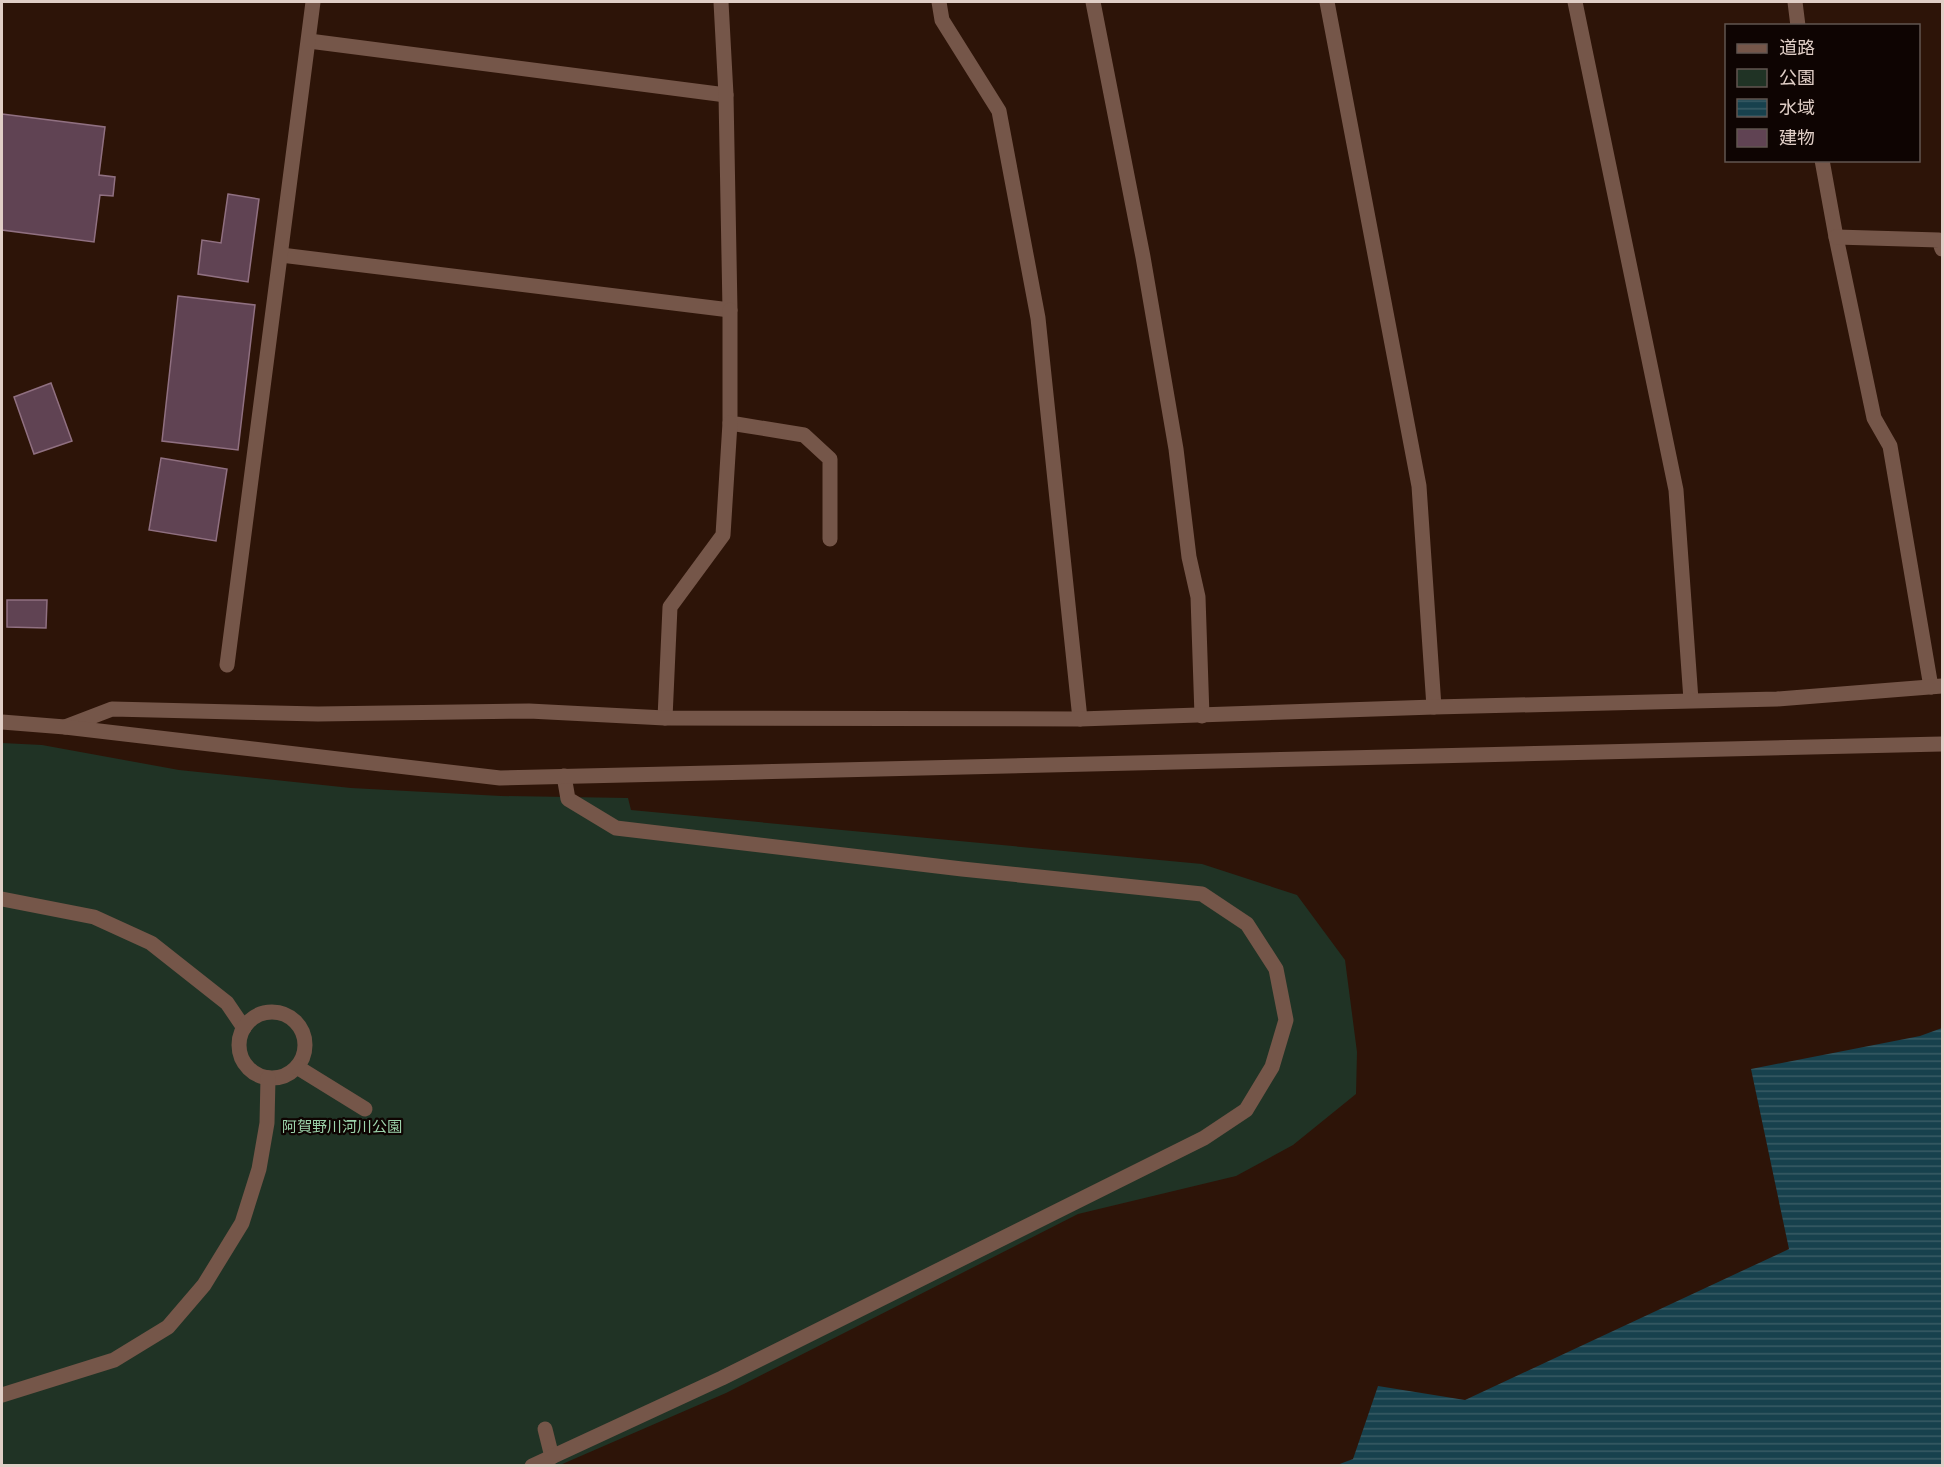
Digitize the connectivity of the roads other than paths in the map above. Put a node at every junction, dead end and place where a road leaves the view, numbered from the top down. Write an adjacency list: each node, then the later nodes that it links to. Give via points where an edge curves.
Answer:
1 (313, 2): 9 (street)
2 (721, 2): 10 (street)
3 (939, 2): 24 (street, via 942,20 999,111 1038,318)
4 (1093, 2): 22 (street, via 1176,449 1189,557 1198,597)
5 (1327, 2): 21 (street, via 1419,486)
6 (1575, 2): 20 (street, via 1676,490)
7 (1795, 2): 8 (street)
8 (1798, 24)
9 (309, 41): 10 (street); 14 (street)
10 (726, 95): 15 (street)
11 (1822, 162): 12 (street)
12 (1836, 237): 13 (street, via 1939,240); 19 (street, via 1874,418 1890,446)
13 (1942, 249)
14 (280, 255): 15 (street); 18 (street)
15 (730, 310): 16 (street)
16 (730, 423): 17 (street, via 804,435 830,459); 23 (street, via 723,536 669,607)
17 (830, 539)
18 (227, 665)
19 (1937, 686): 20 (street, via 1777,699)
20 (1691, 700): 21 (street)
21 (1434, 707): 22 (street)
22 (1202, 716): 24 (street)
23 (665, 718): 24 (street); 26 (street, via 529,711 318,714 112,709)
24 (1080, 719)
25 (2, 722): 26 (street)
26 (65, 727): 28 (street, via 500,777)
27 (1942, 744): 28 (street)
28 (564, 776): 36 (street, via 568,799 616,828 1202,894 1247,924 1276,969 1286,1020 1272,1067 1246,1110 1204,1138 722,1378)
29 (2, 899): 30 (street, via 94,917 151,943 227,1003)
30 (244, 1028): 31 (street, via 251,1019 272,1011 292,1018 305,1036 306,1047); 32 (street, via 240,1038 242,1059 258,1075)
31 (297, 1067): 32 (street, via 279,1078); 33 (street)
32 (268, 1078): 34 (street, via 267,1123 259,1169 242,1223 196,1293 168,1327 114,1360)
33 (365, 1109)
34 (2, 1395)
35 (544, 1429): 36 (street)
36 (552, 1457): 37 (street)
37 (532, 1466)

